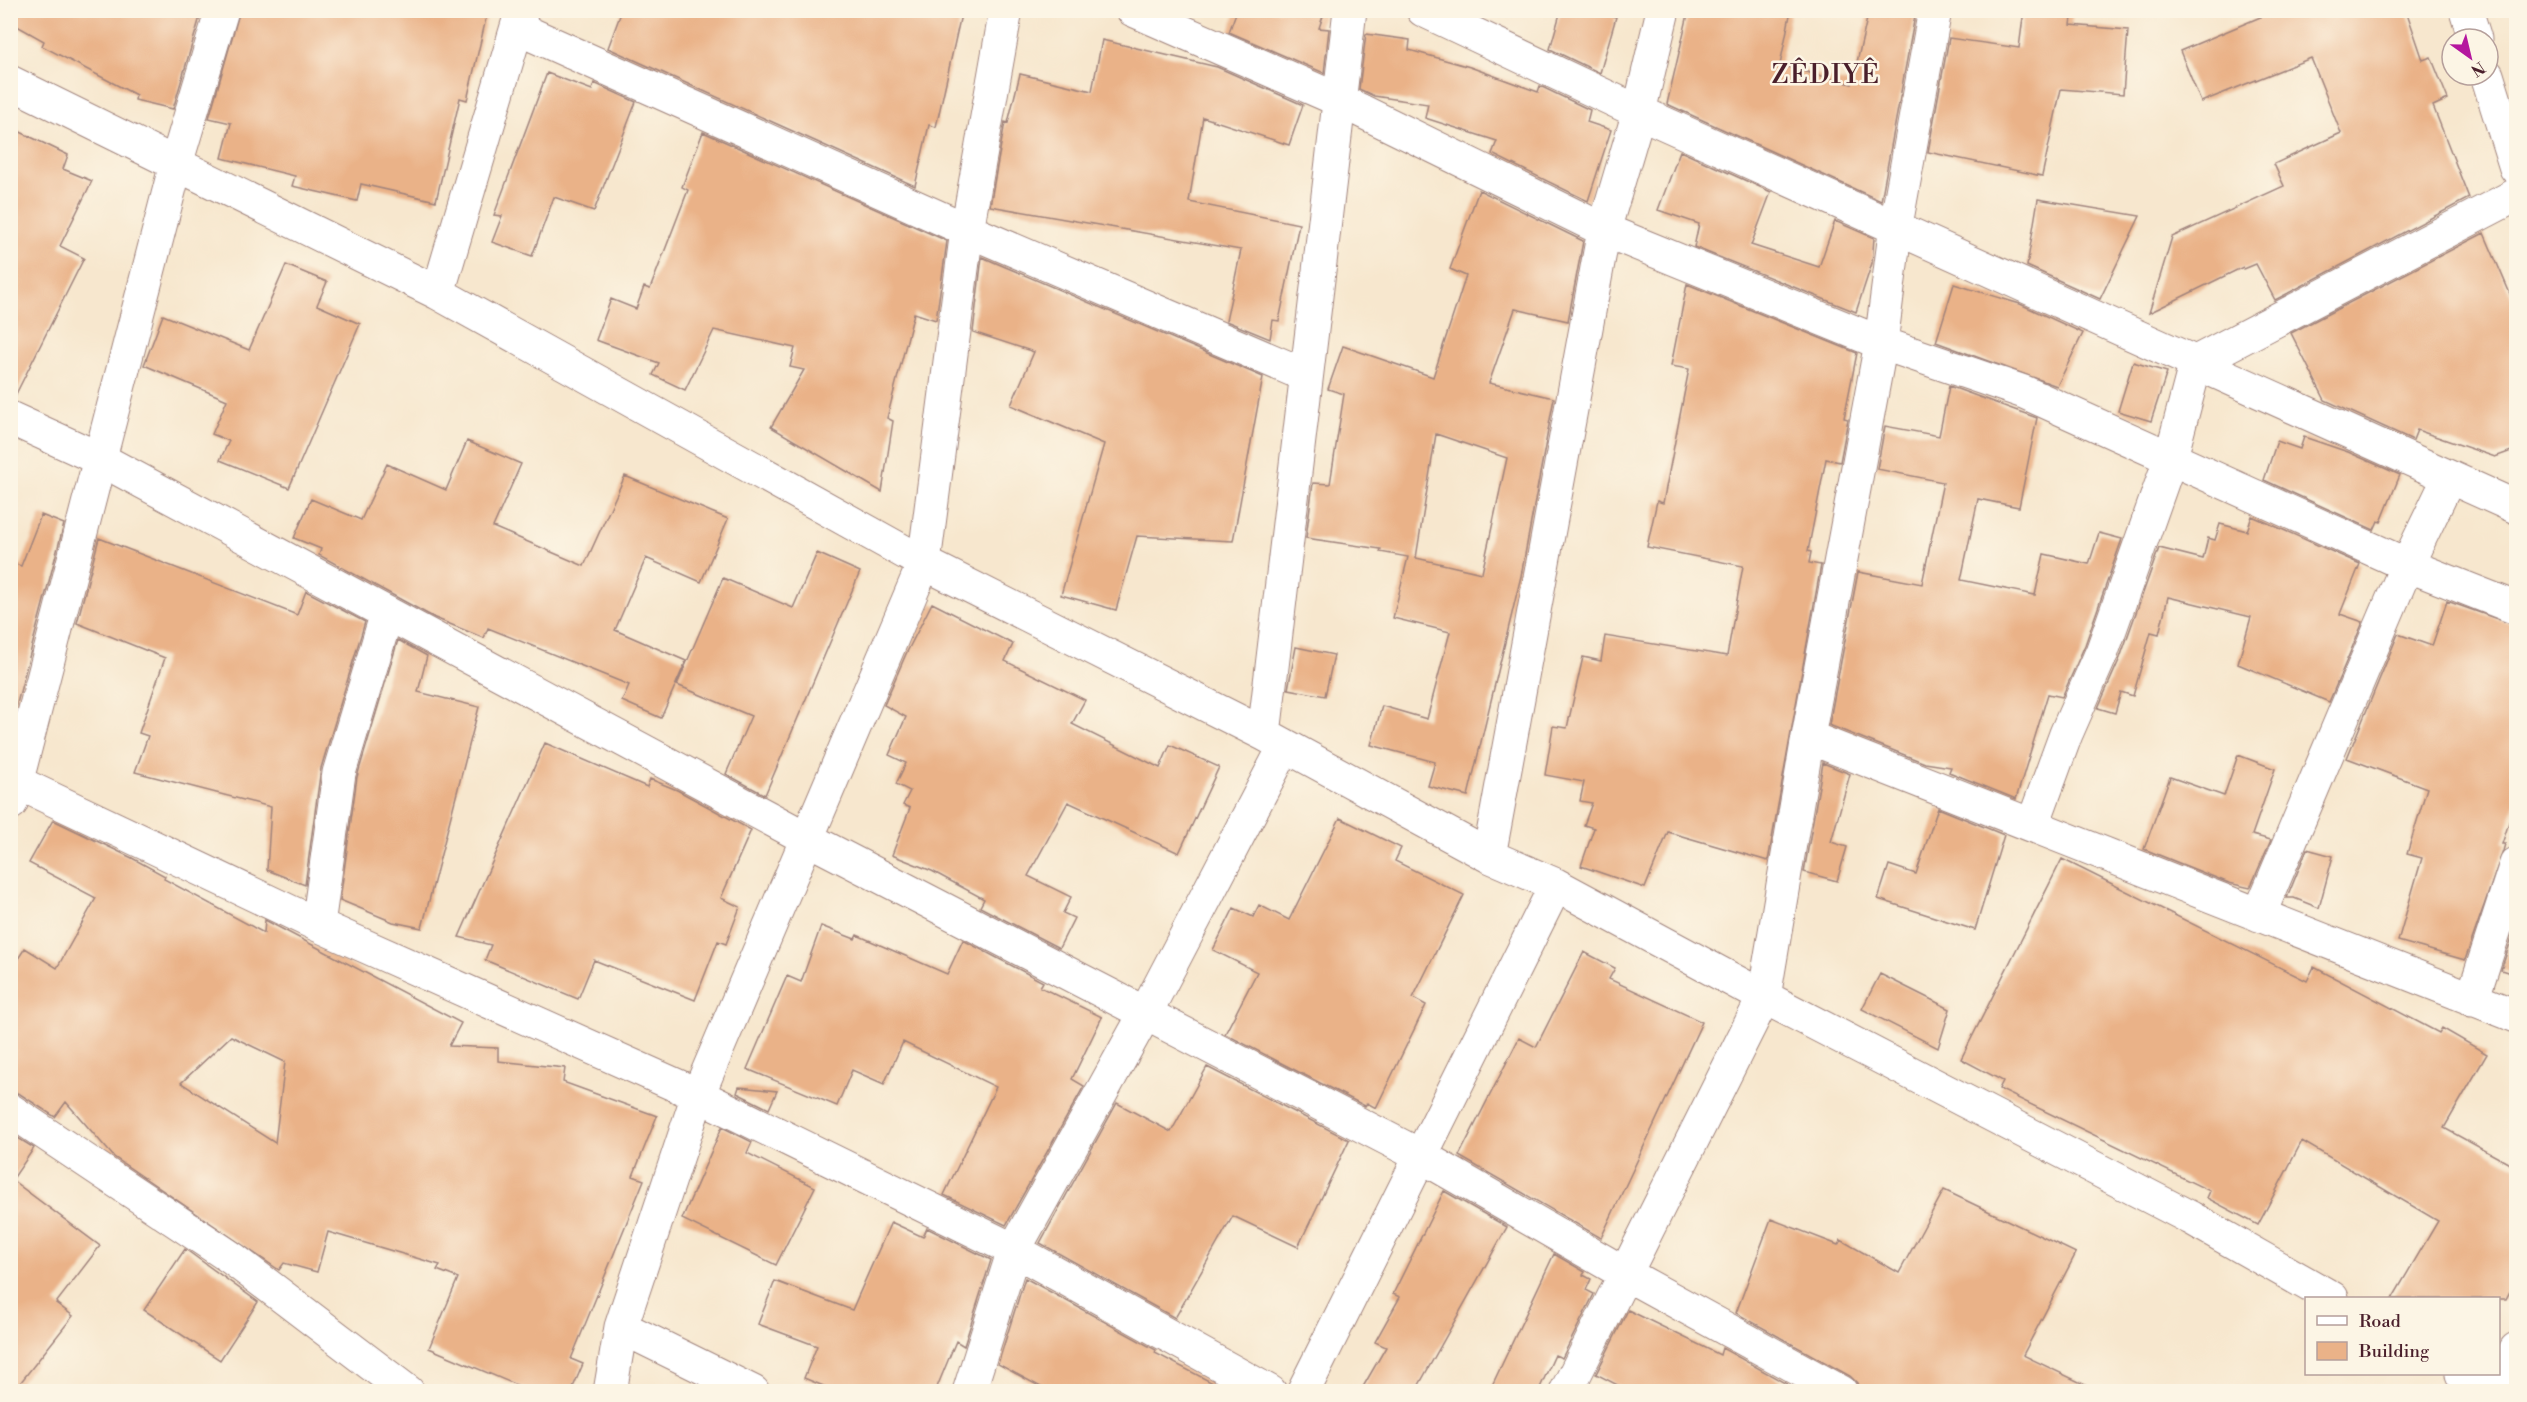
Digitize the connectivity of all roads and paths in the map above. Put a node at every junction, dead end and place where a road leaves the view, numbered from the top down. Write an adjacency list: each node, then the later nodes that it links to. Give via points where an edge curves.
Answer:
1 (222, 10): 15 (street)
2 (1006, 10): 19 (street)
3 (1133, 10): 13 (street)
4 (1350, 10): 13 (street)
5 (1423, 10): 14 (street)
6 (1663, 10): 14 (street)
7 (1935, 10): 18 (street)
8 (2466, 10): 10 (street)
9 (519, 20): 19 (street); 21 (street)
10 (2471, 27)
11 (10, 82): 15 (street)
12 (2491, 87): 16 (street)
13 (1339, 100): 20 (street); 24 (street)
14 (1640, 112): 18 (street); 20 (street)
15 (177, 164): 21 (street); 27 (street)
16 (2517, 168)
17 (2517, 195): 23 (street)
18 (1896, 225): 22 (street); 23 (street)
19 (966, 230): 24 (street); 30 (street)
20 (1604, 230): 22 (street); 39 (street)
21 (438, 293): 30 (street)
22 (1881, 343): 26 (street, via 2024,392); 34 (street)
23 (2196, 362): 26 (street); 28 (street)
24 (1305, 375): 35 (street)
25 (10, 418): 27 (street)
26 (2171, 457): 31 (street); 37 (street, via 2102,652)
27 (100, 459): 33 (street); 36 (street)
28 (2449, 478): 29 (street); 31 (street)
29 (2517, 507)
30 (924, 563): 35 (street); 38 (street)
31 (2407, 565): 32 (street); 42 (street)
32 (2517, 608)
33 (387, 613): 38 (street); 43 (street, via 339,773)
34 (1808, 737): 37 (street); 44 (street)
35 (1275, 740): 39 (street); 46 (street)
36 (12, 788): 43 (street)
37 (2033, 824): 42 (street)
38 (806, 838): 46 (street); 48 (street)
39 (1489, 856): 41 (street)
40 (2517, 864): 45 (street)
41 (1556, 885): 44 (street); 50 (street)
42 (2259, 915): 45 (street)
43 (318, 925): 48 (street)
44 (1764, 997): 52 (street); 53 (street, via 2191,1218)
45 (2472, 1000): 47 (street)
46 (1145, 1014): 50 (street); 51 (street)
47 (2517, 1016)
48 (698, 1095): 51 (street); 54 (street)
49 (10, 1110): 57 (street, via 233,1259)
50 (1421, 1156): 52 (street); 62 (street)
51 (1014, 1250): 60 (street); 61 (street)
52 (1624, 1273): 63 (street); 64 (street)
53 (2329, 1297)
54 (621, 1327): 58 (street); 59 (street)
55 (2517, 1349): 65 (street)
56 (2464, 1375): 65 (street)
57 (408, 1392)
58 (610, 1392)
59 (753, 1392)
60 (969, 1392)
61 (1270, 1392)
62 (1303, 1392)
63 (1566, 1392)
64 (1841, 1392)
65 (2494, 1392)

